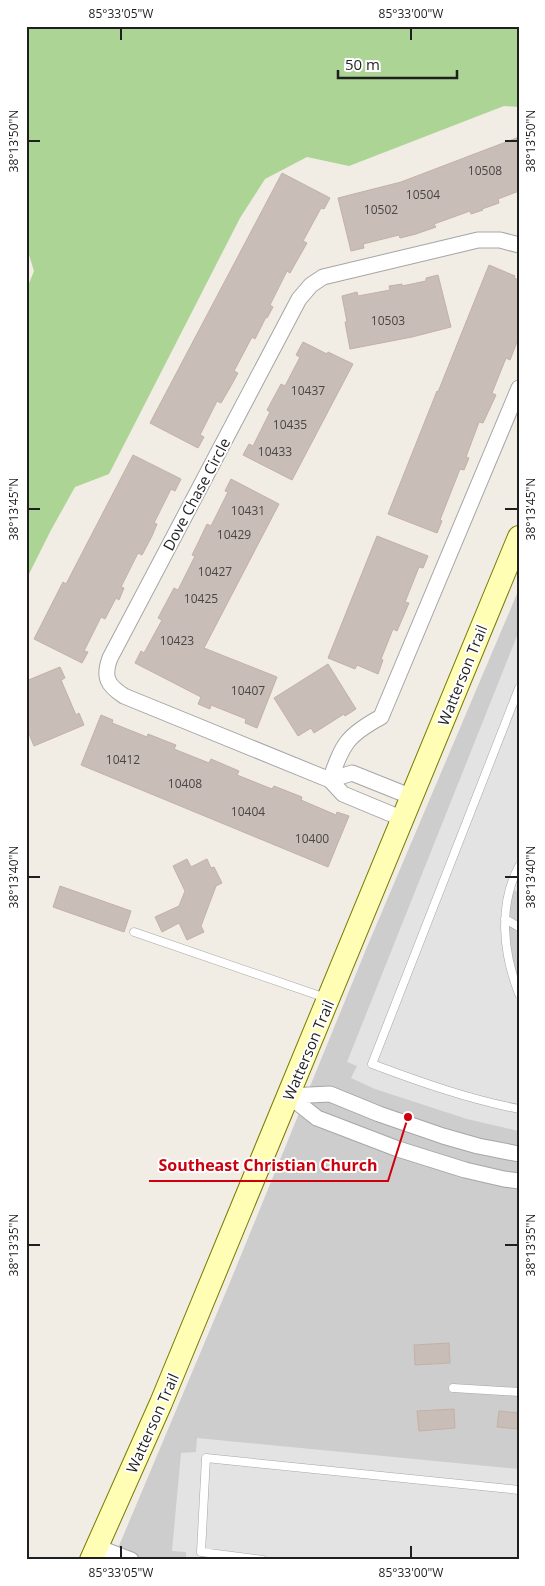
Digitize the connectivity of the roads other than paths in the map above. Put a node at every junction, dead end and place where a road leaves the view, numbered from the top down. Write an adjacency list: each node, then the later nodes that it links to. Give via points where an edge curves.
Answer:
1 (519, 245): 6 (street, Dove Chase Circle, via 500,240 478,240 323,277 311,285 299,299 106,668 112,689 124,696)
2 (519, 388): 6 (street, via 380,717 356,732 345,744)
3 (519, 537): 7 (main road, Watterson Trail)
4 (519, 688): 5 (lane)
5 (515, 707): 16 (lane, via 372,1064 432,1086)
6 (330, 780): 7 (street, via 352,772); 8 (street, Dove Chase Circle, via 343,794)
7 (412, 797): 8 (main road, Watterson Trail)
8 (403, 819): 14 (main road, Watterson Trail)
9 (519, 866): 10 (lane, via 506,900)
10 (505, 919): 11 (lane); 13 (lane, via 506,949)
11 (519, 927)
12 (134, 932): 14 (lane)
13 (519, 994)
14 (329, 999): 15 (main road, Watterson Trail)
15 (288, 1096): 17 (street, via 330,1094 443,1136); 18 (street, via 317,1118 398,1149 465,1170); 22 (main road, Watterson Trail, via 162,1403)
16 (519, 1109)
17 (519, 1154)
18 (519, 1181)
19 (454, 1388): 20 (lane)
20 (519, 1392)
21 (519, 1490): 24 (lane, via 206,1458 200,1552)
22 (94, 1553): 23 (street)
23 (131, 1560)
24 (263, 1560)

